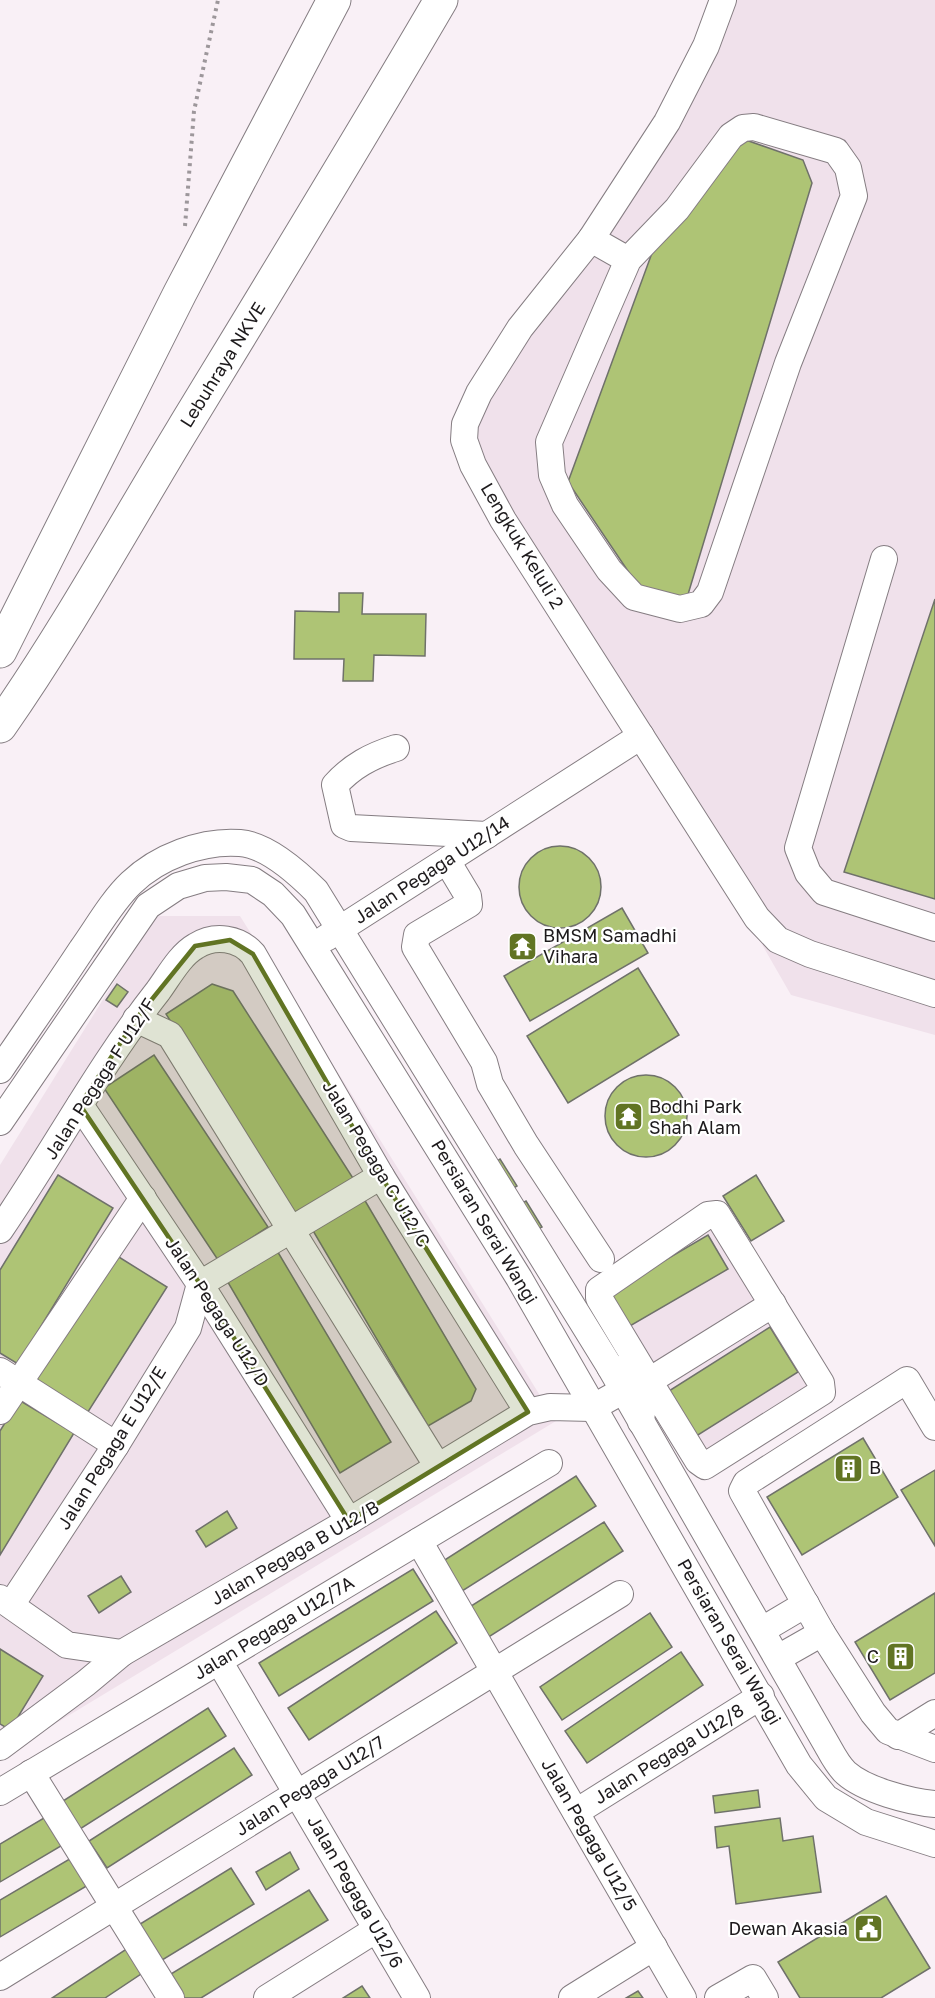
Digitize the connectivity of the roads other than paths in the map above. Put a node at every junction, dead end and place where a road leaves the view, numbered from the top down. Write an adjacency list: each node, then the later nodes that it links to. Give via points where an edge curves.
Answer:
1 (334, 0): 7 (highway, via 180,293)
2 (441, 0): 8 (highway, Lebuhraya NKVE, via 325,200 44,664)
3 (723, 0): 4 (street, Lengkuk Keluli 2, via 706,46 667,122)
4 (591, 239): 5 (street); 9 (street, Lengkuk Keluli 2, via 520,328 479,393 465,424 464,440 503,520)
5 (628, 260): 5 (street, via 677,210 731,136 743,128 754,127 836,151 848,168 854,196 788,363 710,592 701,604 680,609 634,597 609,570 572,515 552,475 549,442)
6 (884, 560): 13 (street, via 798,848 808,873 824,892)
7 (0, 651)
8 (0, 726)
9 (641, 736): 11 (street, Jalan Pegaga U12/14); 17 (street, Lengkuk Keluli 2, via 757,918 778,940)
10 (396, 748): 11 (street, via 349,770 335,785 344,825)
11 (487, 835): 12 (street, Jalan Pegaga U12/14)
12 (447, 861): 14 (street, Jalan Pegaga U12/14); 26 (street, via 469,904 417,936 413,943 484,1062 490,1084 526,1145)
13 (935, 928)
14 (340, 929): 16 (street, Jalan Pegaga U12/14); 19 (street, Persiaran Serai Wangi, via 316,891 275,857 241,843 197,847 168,858 131,883); 29 (street, Persiaran Serai Wangi)
15 (211, 940): 18 (street, Jalan Pegaga F U12/F, via 195,946); 22 (street, Jalan Pegaga C U12/C, via 244,944 254,954)
16 (313, 947): 21 (street, Persiaran Serai Wangi, via 293,915 252,880 205,878 178,886 148,906); 33 (street, Persiaran Serai Wangi, via 519,1278)
17 (935, 994)
18 (136, 1019): 20 (street, Jalan Pegaga F U12/F); 24 (street, via 170,1035)
19 (0, 1070)
20 (80, 1105): 23 (street, Jalan Pegaga U12/D); 25 (street, Jalan Pegaga F U12/F)
21 (0, 1122)
22 (381, 1176): 24 (street); 35 (street, Jalan Pegaga C U12/C)
23 (143, 1198): 27 (street, Jalan Pegaga U12/D); 30 (street)
24 (292, 1229): 27 (street); 40 (street)
25 (0, 1230)
26 (601, 1259)
27 (200, 1284): 38 (street, Jalan Pegaga E U12/E, via 188,1328); 41 (street, Jalan Pegaga U12/D)
28 (773, 1304): 31 (street); 31 (street, via 821,1383 822,1392 710,1464 705,1466 698,1461); 31 (street, via 721,1218 708,1215 599,1290 599,1298)
29 (610, 1366): 31 (street); 32 (street, Persiaran Serai Wangi)
30 (10, 1377): 34 (street); 38 (street)
31 (649, 1381): 36 (street, via 653,1389)
32 (624, 1390): 33 (street); 36 (street, Persiaran Serai Wangi)
33 (592, 1408): 35 (street, Jalan Pegaga B U12/B, via 550,1407); 52 (street, Persiaran Serai Wangi)
34 (0, 1411)
35 (528, 1412): 40 (street, Jalan Pegaga B U12/B)
36 (641, 1422): 46 (street, Persiaran Serai Wangi)
37 (935, 1427): 45 (street, via 907,1380 742,1487 742,1494)
38 (116, 1445): 44 (street, Jalan Pegaga E U12/E)
39 (549, 1463): 42 (street, Jalan Pegaga U12/7A)
40 (438, 1467): 41 (street, Jalan Pegaga B U12/B)
41 (349, 1521): 48 (street, Jalan Pegaga B U12/B)
42 (420, 1541): 50 (street, Jalan Pegaga U12/7A); 51 (street, Jalan Pegaga U12/5)
43 (620, 1594): 51 (street, Jalan Pegaga U12/7)
44 (5, 1602): 48 (street, via 68,1645)
45 (806, 1604): 46 (street); 47 (street)
46 (762, 1630): 49 (street, Persiaran Serai Wangi)
47 (822, 1632): 49 (street); 54 (street, via 873,1713 888,1731)
48 (122, 1653): 55 (street, Jalan Pegaga B U12/B)
49 (778, 1658): 60 (street, Persiaran Serai Wangi, via 846,1773 878,1790)
50 (219, 1661): 57 (street, Jalan Pegaga U12/7A); 59 (street, Jalan Pegaga U12/6)
51 (496, 1671): 59 (street, Jalan Pegaga U12/7); 61 (street, Jalan Pegaga U12/5)
52 (761, 1696): 61 (street, Jalan Pegaga U12/8); 62 (street, Persiaran Serai Wangi, via 799,1765 826,1798 866,1822)
53 (935, 1713): 54 (street)
54 (898, 1736): 56 (street)
55 (0, 1747)
56 (935, 1749)
57 (32, 1773): 58 (street, Jalan Pegaga U12/7A); 63 (street)
58 (0, 1792)
59 (297, 1794): 63 (street, Jalan Pegaga U12/7); 64 (street, Jalan Pegaga U12/6)
60 (935, 1804)
61 (576, 1812): 65 (street, Jalan Pegaga U12/5)
62 (935, 1844)
63 (114, 1906): 66 (street, Jalan Pegaga U12/7); 67 (street)
64 (376, 1929): 68 (street); 69 (street, Jalan Pegaga U12/6)
65 (654, 1947): 70 (street); 71 (street, Jalan Pegaga U12/5)
66 (0, 1977)
67 (171, 1998)
68 (267, 1998)
69 (417, 1998)
70 (572, 1998)
71 (683, 1998)
72 (718, 1998): 73 (street, via 753,1978)
73 (765, 1998)

